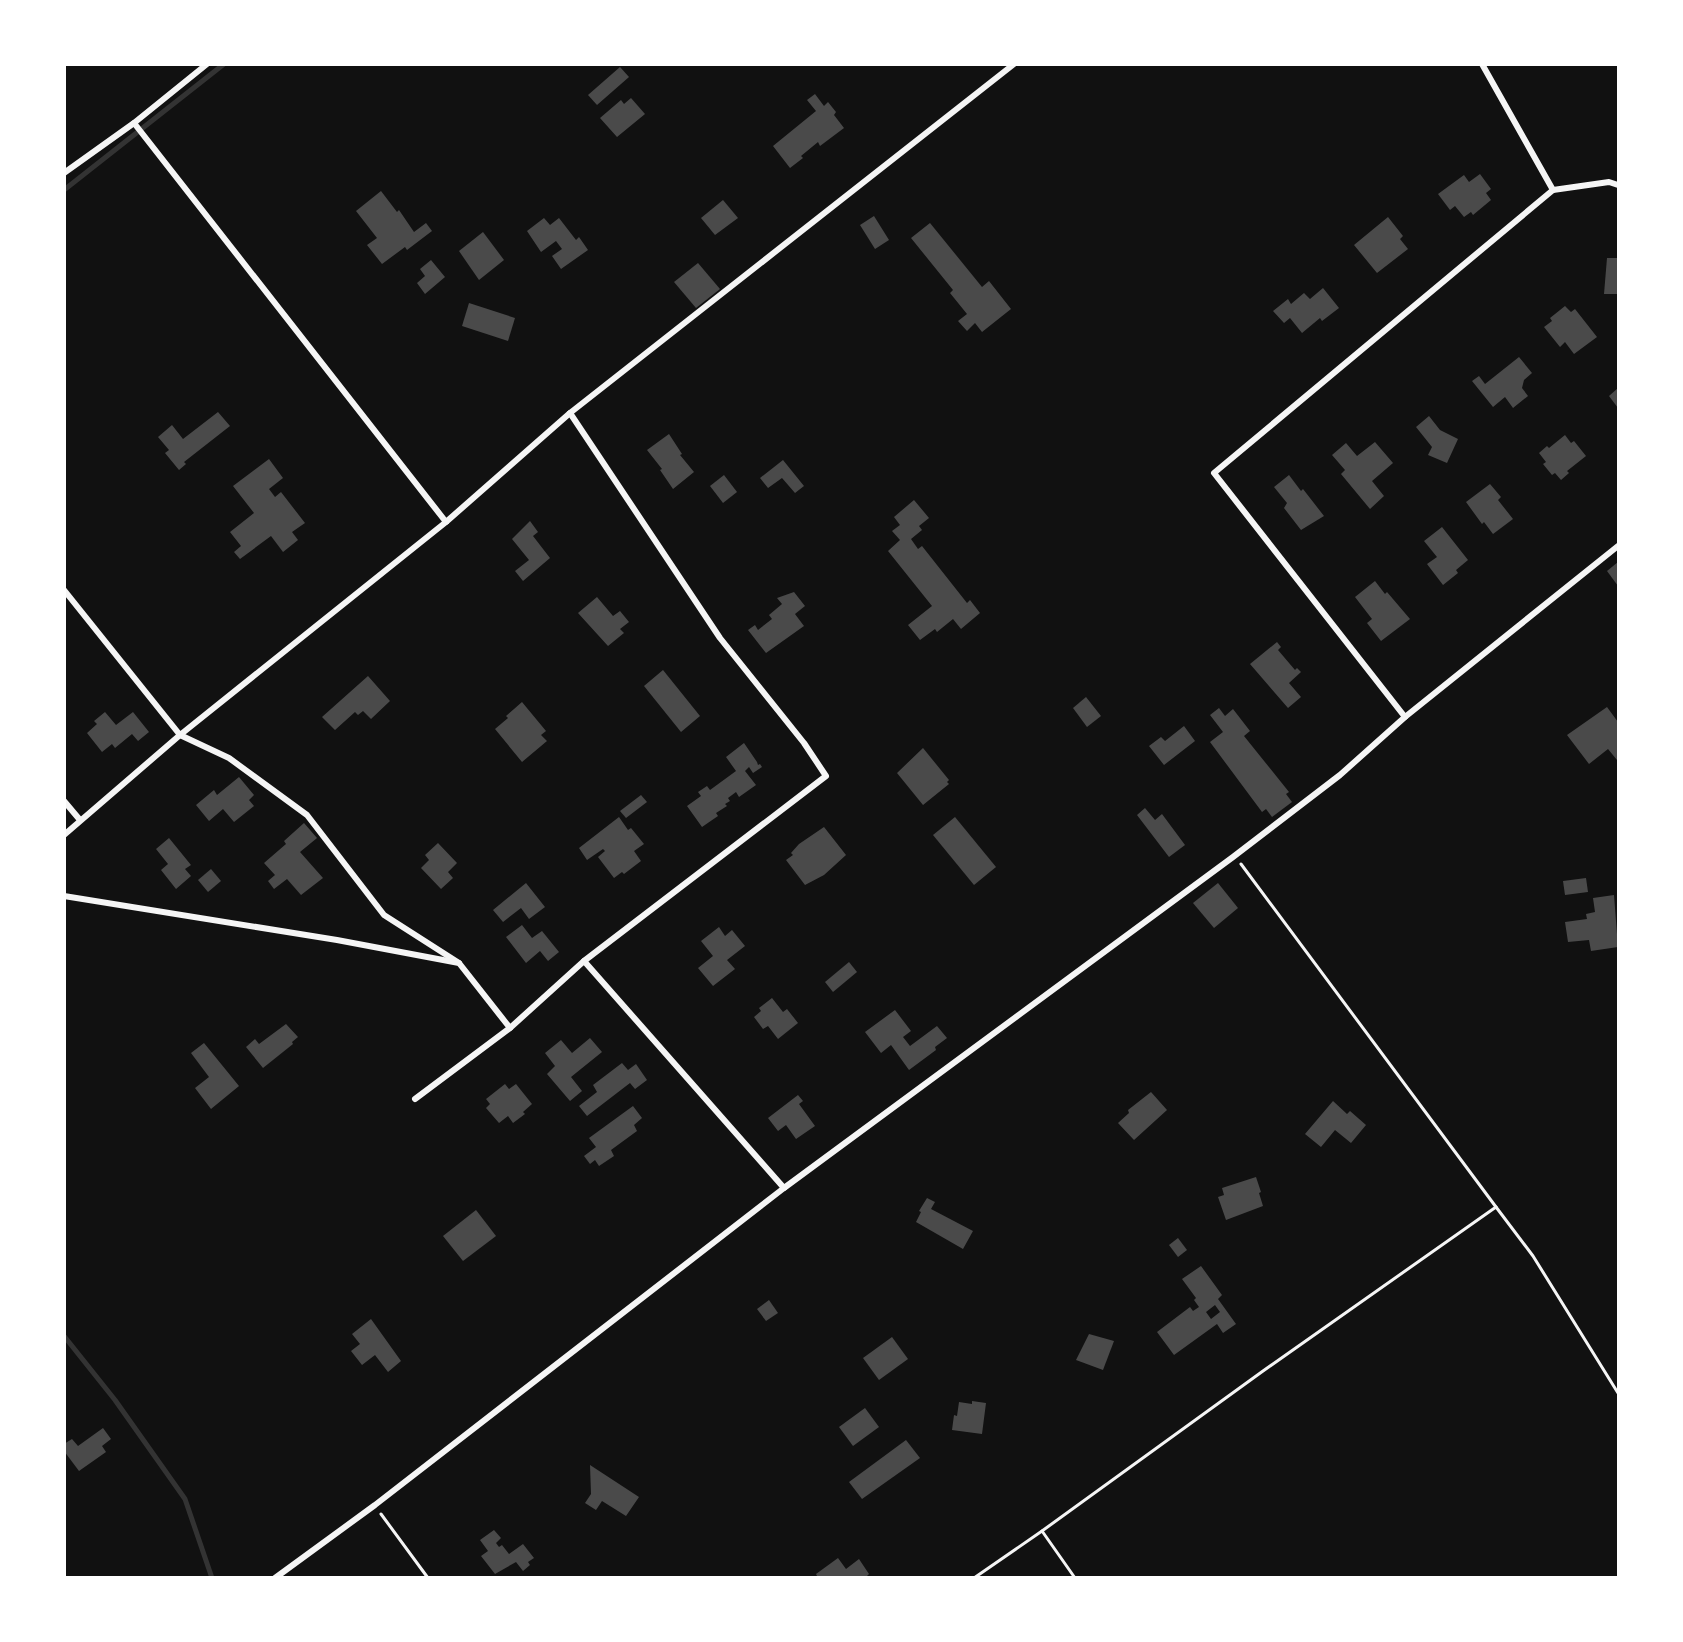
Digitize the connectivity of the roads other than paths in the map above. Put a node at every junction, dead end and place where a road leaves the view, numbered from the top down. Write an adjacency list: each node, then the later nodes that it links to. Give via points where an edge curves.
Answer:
1 (207, 64): 4 (street)
2 (1014, 64): 8 (street)
3 (1482, 64): 7 (street)
4 (135, 124): 5 (street); 9 (street)
5 (64, 173)
6 (1618, 185): 7 (street, via 1610,182)
7 (1553, 190): 12 (street, via 1214,473)
8 (570, 413): 9 (street); 18 (street, via 720,638 826,776)
9 (446, 522): 13 (street)
10 (1618, 546): 12 (street)
11 (64, 590): 13 (street)
12 (1405, 717): 22 (street, via 1340,775 1233,857)
13 (180, 735): 15 (street); 19 (street, via 230,758 307,815 384,915)
14 (64, 801): 15 (street)
15 (80, 820): 16 (street)
16 (64, 835)
17 (64, 896): 19 (street)
18 (584, 961): 20 (street); 22 (street)
19 (459, 963): 20 (street)
20 (510, 1028): 21 (street)
21 (415, 1099)
22 (784, 1188): 23 (street)
23 (275, 1578)

